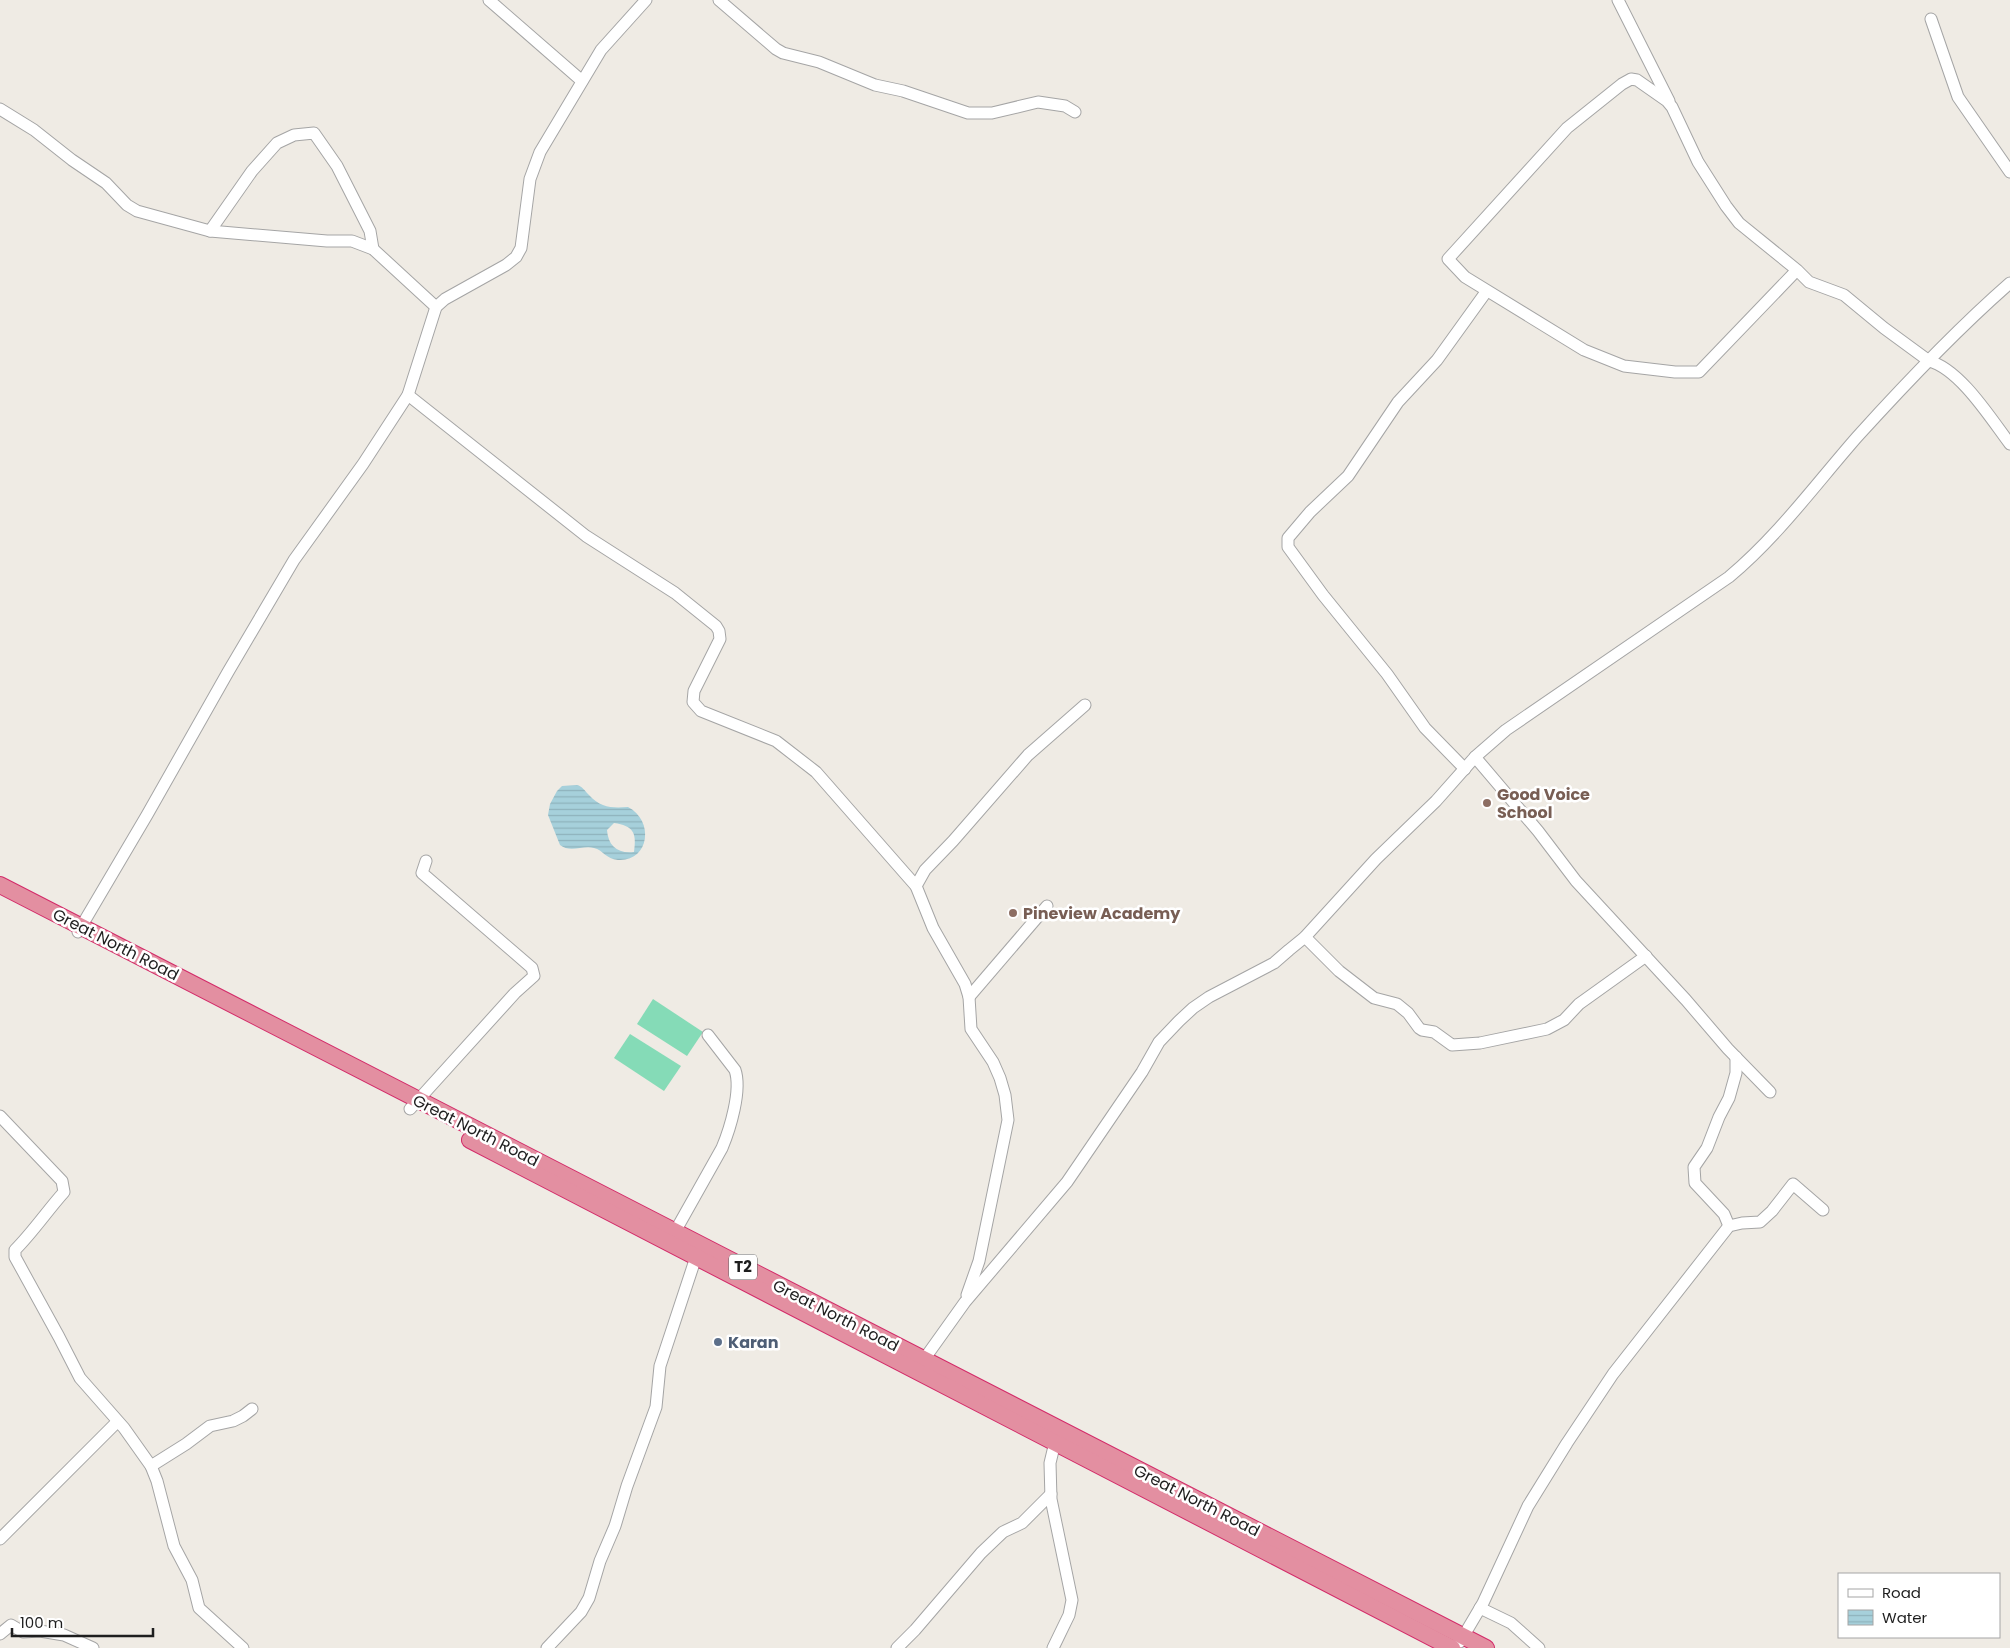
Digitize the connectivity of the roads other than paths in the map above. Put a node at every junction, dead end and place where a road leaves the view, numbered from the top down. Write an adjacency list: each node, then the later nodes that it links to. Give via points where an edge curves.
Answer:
1 (489, 0): 6 (street)
2 (719, 0): 9 (street, via 783,53 819,62 875,85 968,113 992,113 1038,102 1065,106)
3 (1618, 0): 7 (street)
4 (639, 2): 6 (street, via 601,50)
5 (1931, 20): 10 (street, via 1958,97)
6 (582, 81): 16 (street, via 535,161 521,248 516,257)
7 (1672, 107): 13 (street, via 1698,162 1726,206 1755,237); 15 (street, via 1654,91 1631,79 1567,128 1448,259 1464,278)
8 (0, 109): 11 (street, via 106,183 137,212)
9 (1075, 112)
10 (2010, 172)
11 (210, 231): 12 (street, via 352,241); 12 (street, via 252,171 277,143 294,135 314,133 337,166 370,231)
12 (373, 249): 16 (street)
13 (1797, 270): 15 (street, via 1699,372 1624,366 1584,350); 17 (street, via 1816,286 1844,295)
14 (2010, 283): 17 (street)
15 (1486, 292): 22 (street, via 1437,360 1398,402 1348,476 1288,538 1288,547 1323,595 1387,674 1425,728)
16 (436, 307): 18 (street)
17 (1929, 361): 19 (street, via 1958,380); 21 (street, via 1751,559 1506,730)
18 (408, 395): 25 (street, via 572,525 680,597 716,626 720,639 694,690 693,702 701,710 776,741 816,772); 28 (street, via 294,560)
19 (2010, 444)
20 (1085, 705): 25 (street, via 1028,755 925,870)
21 (1475, 758): 22 (street); 30 (street, via 1576,881)
22 (1465, 769): 29 (street)
23 (426, 861): 35 (street, via 422,873 532,968 534,976)
24 (0, 885): 28 (highway, Great North Road / T2)
25 (916, 886): 31 (street, via 933,928 963,979)
26 (0, 894): 28 (highway, Great North Road / T2)
27 (1047, 906): 31 (street)
28 (80, 929): 35 (highway, Great North Road / T2)
29 (1304, 937): 30 (street, via 1374,998 1397,1004 1419,1028 1434,1032 1452,1044 1480,1043 1548,1028 1564,1020 1579,1004); 41 (street, via 1274,963 1209,997 1179,1020 1160,1042 1067,1182)
30 (1646, 956): 33 (street)
31 (969, 997): 41 (street, via 971,1029 994,1062 1006,1100 1008,1120 979,1261)
32 (708, 1035): 39 (street, via 735,1070 736,1093 722,1148)
33 (1736, 1057): 34 (street); 38 (street, via 1736,1073 1729,1098 1707,1148 1694,1167 1695,1183 1724,1214)
34 (1770, 1092)
35 (414, 1104): 39 (highway, Great North Road / T2)
36 (0, 1116): 44 (street, via 62,1181 64,1192 15,1250 15,1257 74,1369)
37 (1823, 1210): 38 (street, via 1793,1184 1772,1212 1760,1222)
38 (1729, 1226): 49 (street, via 1613,1374 1572,1436 1528,1506)
39 (672, 1238): 40 (highway, Great North Road / T2)
40 (698, 1251): 42 (highway, Great North Road / T2); 54 (street, via 660,1366 656,1407 589,1598 581,1612)
41 (965, 1302): 42 (street)
42 (921, 1365): 45 (highway, Great North Road / T2)
43 (252, 1409): 46 (street, via 233,1421 210,1426)
44 (118, 1422): 46 (street); 48 (street)
45 (1056, 1436): 47 (street, via 1050,1463); 51 (highway, Great North Road / T2)
46 (151, 1466): 53 (street, via 174,1546 192,1580 199,1608)
47 (1051, 1494): 55 (street, via 1022,1523 1003,1532 980,1553); 56 (street, via 1072,1600)
48 (0, 1539)
49 (1480, 1608): 51 (street); 58 (street, via 1511,1623)
50 (0, 1634): 52 (street, via 11,1625 23,1632 64,1635)
51 (1457, 1644): 57 (highway, Great North Road / T2)
52 (93, 1648)
53 (242, 1648)
54 (547, 1648)
55 (896, 1648)
56 (1054, 1648)
57 (1486, 1648)
58 (1539, 1648)

